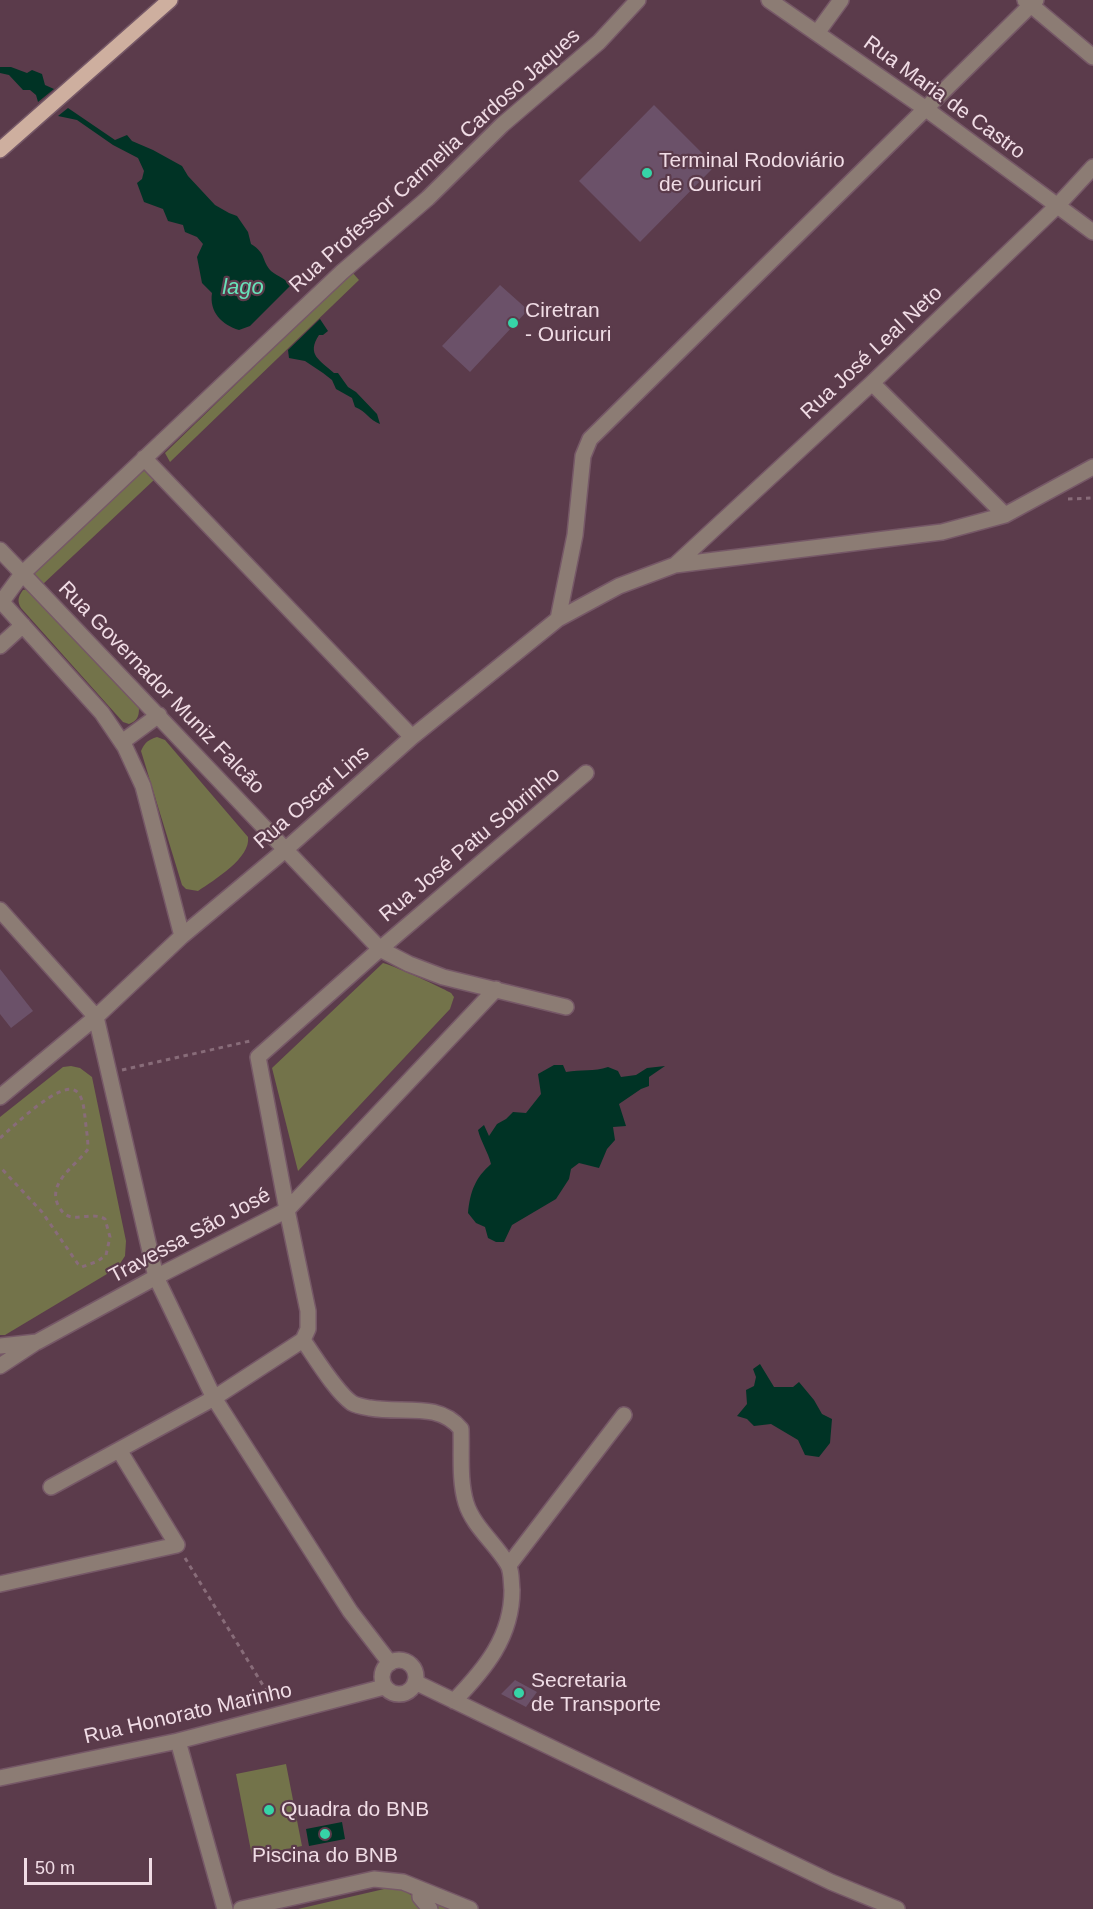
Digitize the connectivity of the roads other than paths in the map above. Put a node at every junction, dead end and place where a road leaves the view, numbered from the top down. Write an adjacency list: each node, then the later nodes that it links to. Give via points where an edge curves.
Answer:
1 (170, 0): 9 (main road)
2 (638, 0): 14 (street, Rua Professor Carmelia Cardoso Jaques, via 598,42 502,125 428,198 342,272)
3 (769, 0): 6 (street, Rua Maria de Castro)
4 (841, 0): 6 (street)
5 (1031, 2): 7 (street); 8 (street)
6 (817, 33): 8 (street, Rua Maria de Castro)
7 (1093, 57)
8 (927, 109): 11 (street, Rua Maria de Castro); 21 (street, via 590,440 583,456 575,535)
9 (0, 150)
10 (1093, 167): 11 (street, Rua José Leal Neto)
11 (1057, 206): 12 (street, Rua Maria de Castro); 13 (street, Rua José Leal Neto)
12 (1093, 232)
13 (872, 382): 16 (street); 18 (street, Rua José Leal Neto)
14 (144, 458): 19 (street, Rua Professor Carmelia Cardoso Jaques); 25 (street)
15 (1093, 467): 16 (street)
16 (1005, 515): 18 (street, via 942,532)
17 (0, 550): 19 (street, Rua Governador Muniz Falcão)
18 (675, 565): 21 (street, Rua Oscar Lins, via 618,586)
19 (22, 574): 20 (street, Rua Professor Carmelia Cardoso Jaques); 24 (street, Rua Governador Muniz Falcão)
20 (1, 602): 22 (street)
21 (558, 619): 25 (street, Rua Oscar Lins)
22 (22, 625): 23 (street); 26 (street, via 102,713)
23 (0, 646)
24 (159, 715): 26 (street); 28 (street, Rua Governador Muniz Falcão)
25 (412, 737): 28 (street, Rua Oscar Lins)
26 (122, 742): 30 (street, via 136,769)
27 (586, 773): 31 (street, Rua José Patu Sobrinho)
28 (285, 850): 30 (street, Rua Oscar Lins); 31 (street, Rua Governador Muniz Falcão)
29 (0, 910): 34 (street)
30 (182, 936): 34 (street, Rua Oscar Lins)
31 (380, 949): 32 (street, Rua Governador Muniz Falcão, via 443,977); 36 (street, Rua José Patu Sobrinho, via 258,1057)
32 (496, 989): 33 (street, Rua Governador Muniz Falcão); 36 (street, Travessa São José)
33 (566, 1006)
34 (96, 1017): 35 (street, Rua Oscar Lins); 37 (street)
35 (0, 1097)
36 (287, 1210): 37 (street, Travessa São José); 38 (street, via 308,1311 308,1329)
37 (156, 1277): 39 (street, Travessa São José); 42 (street)
38 (303, 1340): 42 (street); 46 (street, via 352,1402 375,1409 440,1413 455,1421 461,1429 466,1503)
39 (37, 1342): 40 (street, Travessa São José); 41 (street)
40 (0, 1346)
41 (0, 1366)
42 (214, 1398): 44 (street); 48 (street, via 350,1611)
43 (624, 1415): 46 (street)
44 (119, 1450): 45 (street); 47 (street, via 177,1545)
45 (51, 1487)
46 (509, 1565): 51 (street, via 512,1600 497,1650)
47 (0, 1584)
48 (390, 1663): 49 (street, via 401,1661 411,1666); 50 (street, via 382,1671)
49 (415, 1682): 50 (street, via 404,1694); 51 (street)
50 (384, 1687): 52 (street, Rua Honorato Marinho)
51 (454, 1701): 59 (street, via 831,1882)
52 (178, 1741): 53 (street, Rua Honorato Marinho); 55 (street)
53 (0, 1778)
54 (420, 1890): 56 (street, via 393,1880 368,1879); 57 (street, via 420,1897); 58 (street)
55 (225, 1909)
56 (241, 1909)
57 (430, 1909)
58 (470, 1909)
59 (897, 1909)

